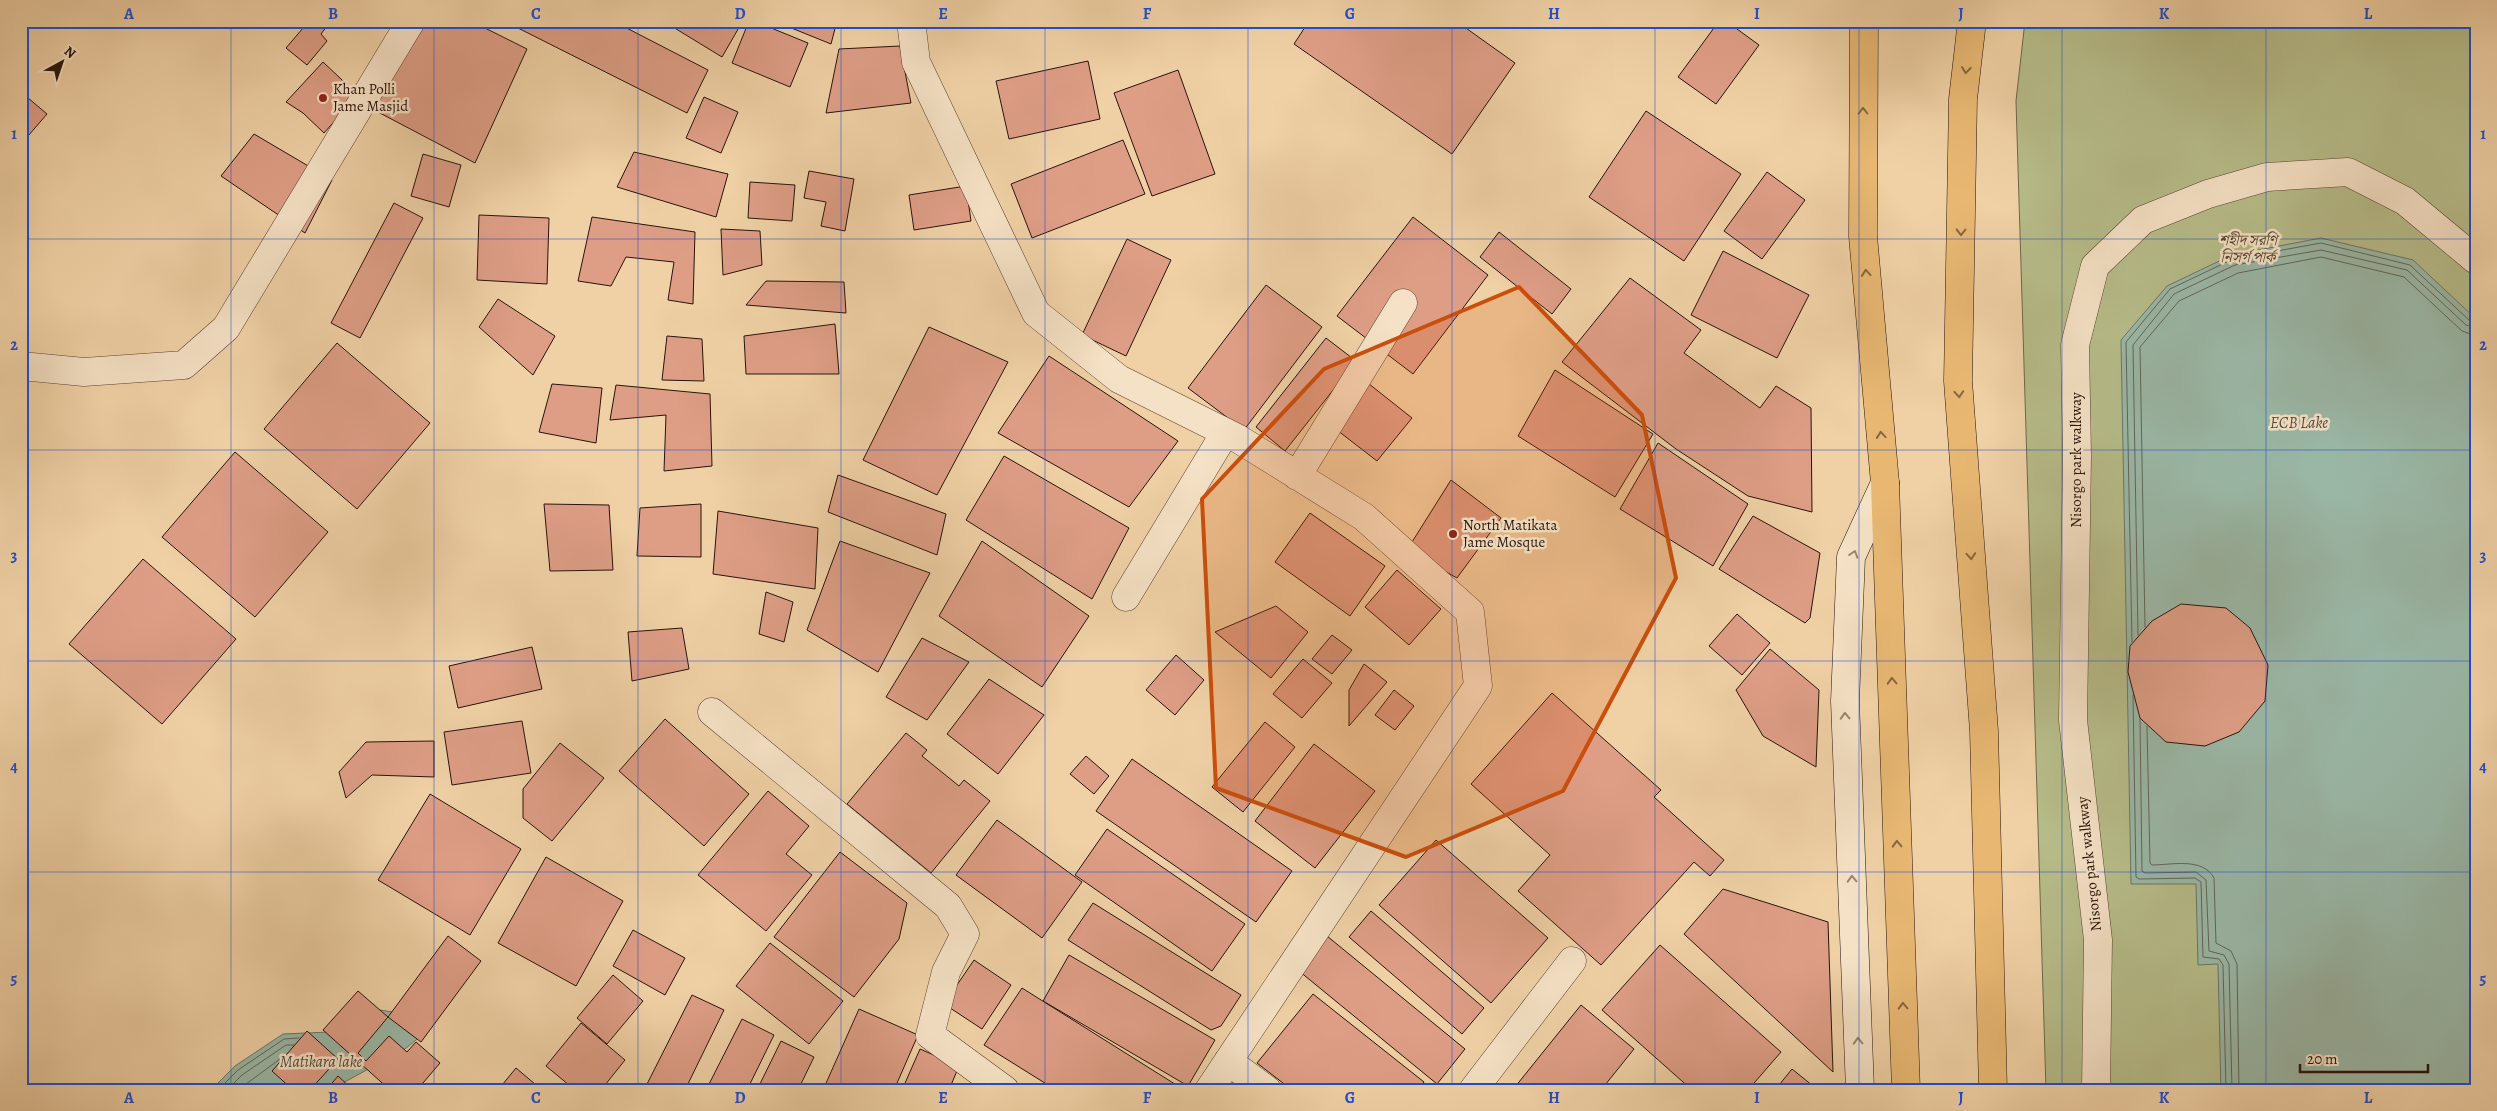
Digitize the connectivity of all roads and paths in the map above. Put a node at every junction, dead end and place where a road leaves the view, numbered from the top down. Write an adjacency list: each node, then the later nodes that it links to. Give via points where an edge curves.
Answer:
1 (411, 21): 7 (street, via 226,328 184,365 84,372)
2 (911, 21): 8 (street, via 916,62 1036,313 1119,379)
3 (1864, 21): 10 (main road, one-way to 3, via 1863,236)
4 (1972, 21): 21 (main road, one-way to 21, via 1963,99 1958,381 1984,731)
5 (2476, 260): 22 (street, Nisorgo park walkway, via 2405,201 2348,172 2267,177 2208,194 2143,220 2094,266 2075,345 2078,456 2073,720 2098,940)
6 (1403, 303): 9 (street)
7 (21, 366)
8 (1225, 433): 9 (street); 11 (street)
9 (1297, 476): 14 (street, via 1364,517 1470,612 1478,686)
10 (1885, 483): 19 (street, one-way to 10, via 1845,701 1851,557); 20 (main road, one-way to 10)
11 (1126, 597)
12 (712, 712): 15 (street, via 948,906 965,934 946,972 930,1035)
13 (1572, 961): 18 (street)
14 (1228, 1061): 16 (street); 17 (street)
15 (1005, 1090)
16 (1210, 1090)
17 (1267, 1090)
18 (1473, 1090)
19 (1860, 1090)
20 (1906, 1090)
21 (1993, 1090)
22 (2096, 1090)

